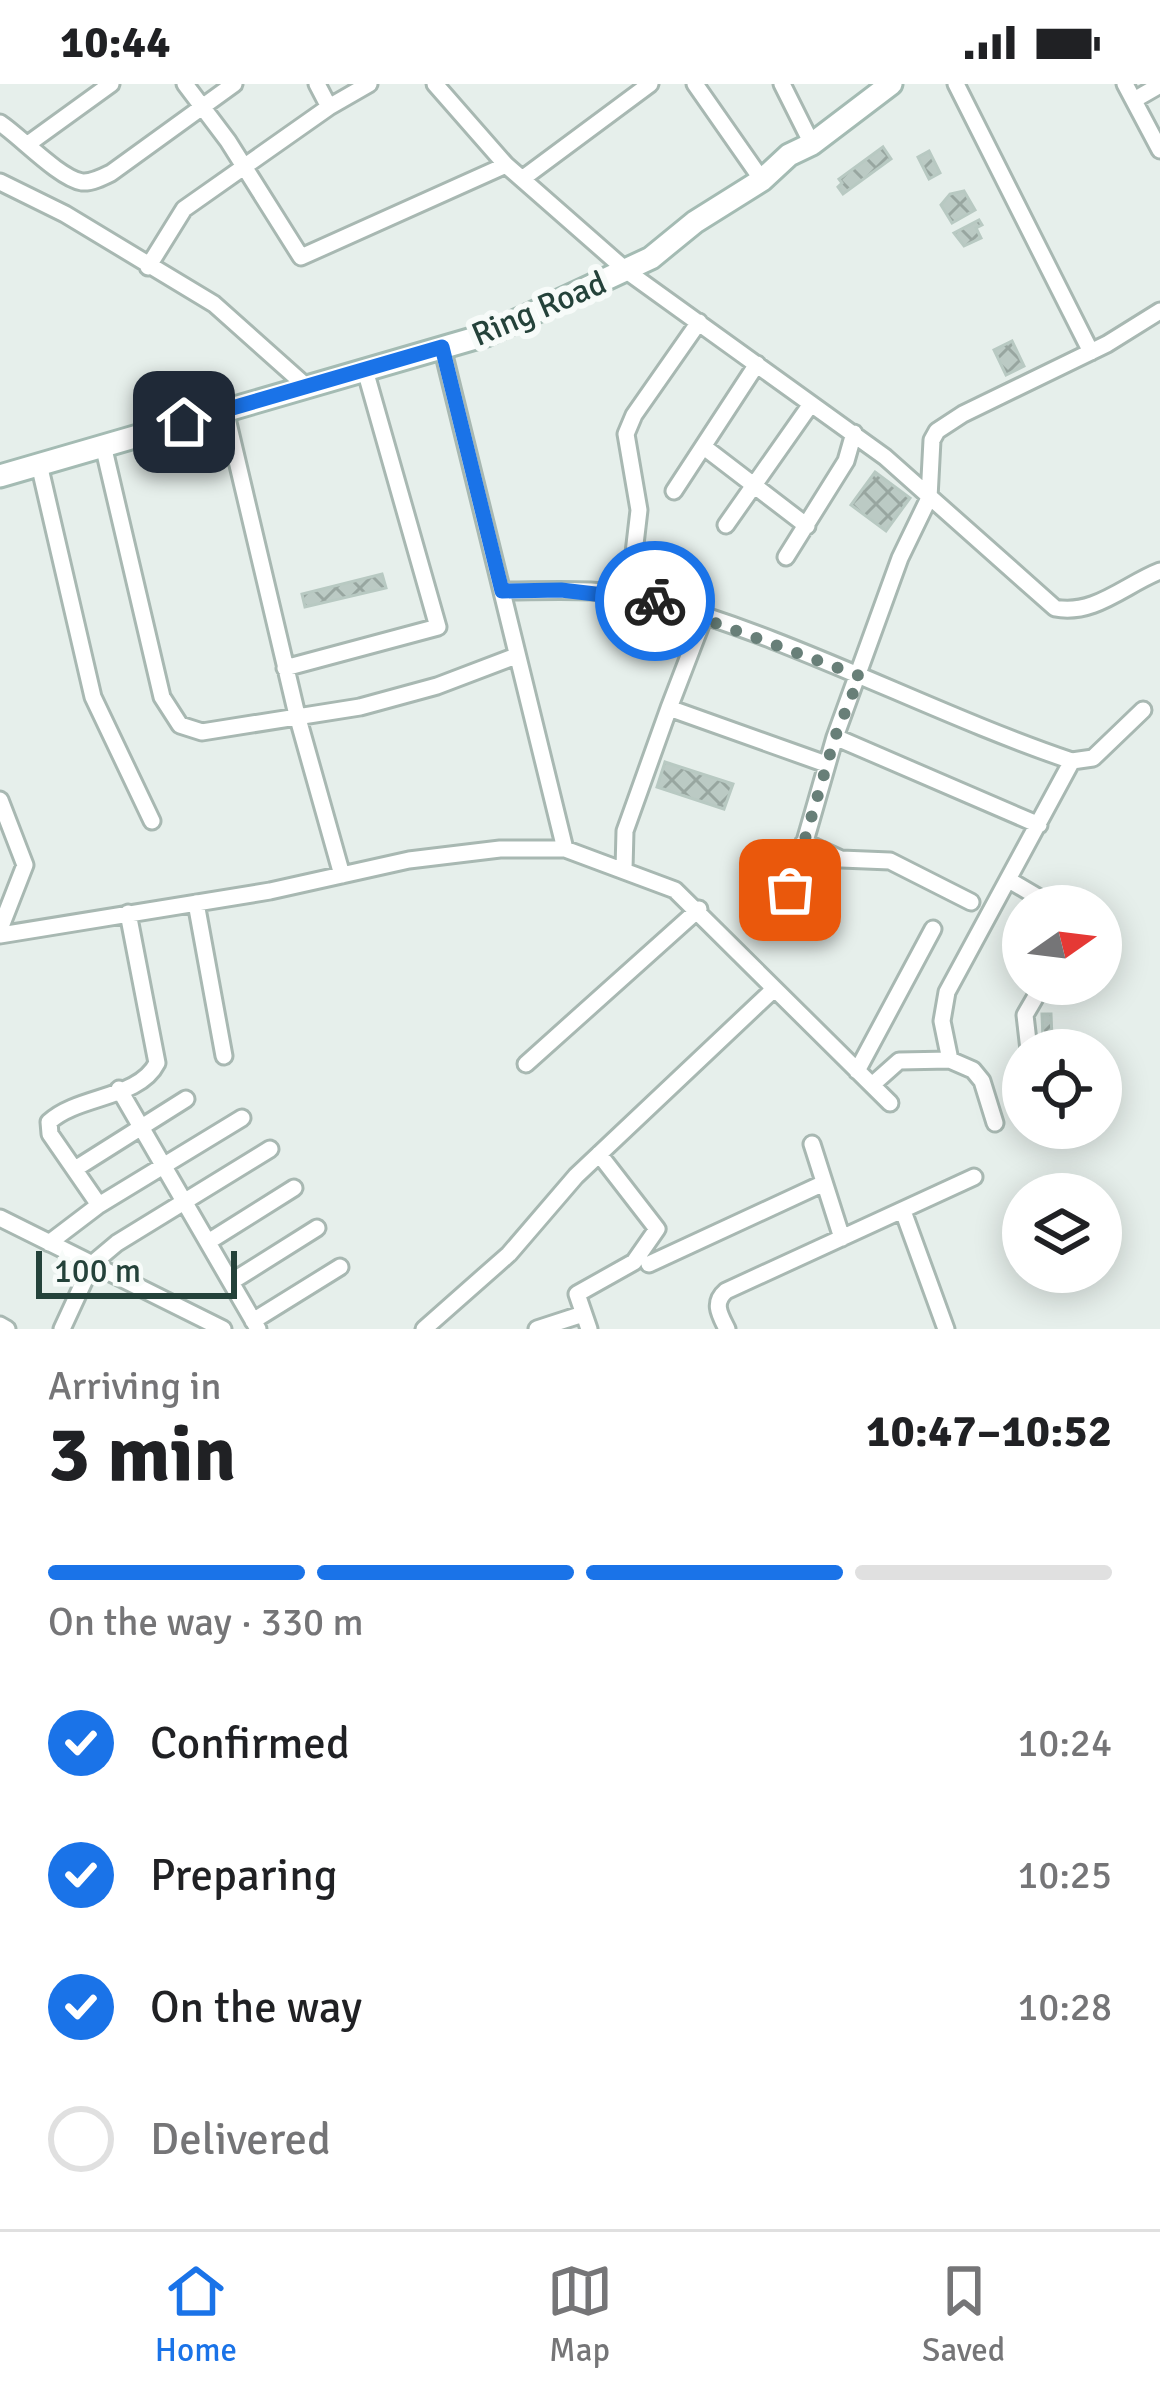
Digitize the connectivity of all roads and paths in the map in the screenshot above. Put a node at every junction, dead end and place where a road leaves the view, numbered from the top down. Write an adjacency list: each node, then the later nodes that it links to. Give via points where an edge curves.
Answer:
1 (110, 84): 17 (street)
2 (184, 84): 14 (street)
3 (234, 84): 14 (street)
4 (317, 84): 15 (street)
5 (369, 84): 15 (street)
6 (435, 84): 21 (street)
7 (650, 84): 22 (street)
8 (695, 84): 23 (street)
9 (782, 84): 18 (street)
10 (891, 84): 18 (main road, Ring Road)
11 (956, 84): 30 (street)
12 (1160, 86): 13 (street)
13 (1130, 92): 19 (street)
14 (202, 104): 17 (street, via 93,180 66,174); 20 (street)
15 (329, 107): 20 (street)
16 (0, 123): 17 (street)
17 (28, 144)
18 (812, 144): 23 (main road, Ring Road)
19 (1160, 150)
20 (243, 165): 21 (street, via 301,257); 25 (street, via 184,208)
21 (506, 165): 22 (street)
22 (522, 179): 26 (street)
23 (762, 180): 26 (main road, Ring Road)
24 (0, 182): 25 (street)
25 (148, 267): 33 (street, via 214,304)
26 (628, 272): 28 (street); 29 (main road, Ring Road)
27 (1160, 311): 30 (street)
28 (699, 322): 31 (street); 49 (street, via 626,434 639,510)
29 (442, 347): 32 (main road, Ring Road); 48 (street)
30 (1091, 352): 43 (street, via 944,424 932,440)
31 (757, 364): 34 (street); 38 (street)
32 (365, 370): 33 (main road, Ring Road); 52 (street, via 438,627)
33 (308, 386): 35 (main road, Ring Road)
34 (811, 404): 36 (street); 41 (street)
35 (225, 410): 37 (main road, Ring Road); 52 (street)
36 (854, 434): 43 (street); 45 (street)
37 (104, 445): 39 (main road, Ring Road); 56 (street, via 162,697 180,725 202,732)
38 (704, 447): 41 (street); 42 (street)
39 (39, 464): 40 (main road, Ring Road); 61 (street, via 93,698)
40 (0, 476)
41 (754, 488): 44 (street); 45 (street)
42 (674, 491)
43 (929, 498): 47 (street, via 1061,610 1089,606); 53 (street)
44 (726, 525)
45 (807, 526): 46 (street)
46 (786, 556)
47 (1160, 571)
48 (502, 591): 49 (street); 51 (street)
49 (629, 596): 50 (street)
50 (704, 617): 53 (street); 54 (street)
51 (516, 656): 56 (street, via 437,686); 65 (street)
52 (285, 668): 56 (street)
53 (860, 676): 57 (street); 58 (street)
54 (669, 708): 59 (street); 66 (street, via 625,831)
55 (1142, 710): 58 (street, via 1093,758)
56 (297, 715): 67 (street)
57 (835, 737): 59 (street); 62 (street)
58 (1072, 761): 62 (street)
59 (826, 764): 64 (street)
60 (0, 800): 63 (street)
61 (152, 821)
62 (1040, 824): 68 (street)
63 (7, 835): 76 (street, via 25,865)
64 (804, 842): 70 (street); 71 (street, via 842,859 890,861)
65 (565, 849): 66 (street); 67 (street, via 428,857)
66 (624, 869): 73 (street)
67 (342, 875): 72 (street)
68 (1009, 880): 69 (street); 79 (street, via 947,992 942,1021)
69 (1017, 885)
70 (790, 890)
71 (971, 902)
72 (196, 903): 74 (street); 78 (street)
73 (699, 909): 77 (street); 80 (street)
74 (128, 913): 76 (street); 83 (street, via 157,1063 147,1078)
75 (933, 929): 81 (street)
76 (0, 932)
77 (772, 990): 81 (street); 91 (street)
78 (224, 1056)
79 (950, 1060): 82 (street, via 899,1061); 87 (street, via 982,1081)
80 (526, 1064)
81 (857, 1071): 82 (street)
82 (872, 1085): 85 (street)
83 (119, 1089): 88 (street); 93 (street, via 49,1122)
84 (186, 1099): 88 (street)
85 (890, 1103)
86 (242, 1118): 92 (street)
87 (995, 1123)
88 (141, 1125): 92 (street); 93 (street)
89 (812, 1144): 95 (street)
90 (271, 1149): 98 (street)
91 (599, 1154): 109 (street, via 656,1229 634,1262 577,1294); 113 (street, via 509,1254)
92 (164, 1166): 97 (street); 98 (street)
93 (75, 1169): 97 (street)
94 (974, 1177): 99 (street)
95 (824, 1183): 102 (street); 106 (street)
96 (294, 1188): 103 (street)
97 (99, 1204): 104 (street)
98 (186, 1204): 103 (street); 105 (street)
99 (903, 1211): 102 (street); 116 (street)
100 (0, 1218): 104 (street)
101 (316, 1228): 108 (street)
102 (842, 1238): 115 (street, via 726,1291 718,1306)
103 (208, 1241): 108 (street)
104 (49, 1243): 105 (street)
105 (92, 1264): 111 (street); 112 (street)
106 (649, 1264)
107 (340, 1267): 110 (street)
108 (231, 1282): 110 (street)
109 (586, 1322): 114 (street)
110 (255, 1325)
111 (62, 1329)
112 (223, 1329)
113 (424, 1329)
114 (537, 1329)
115 (727, 1329)
116 (946, 1329)

